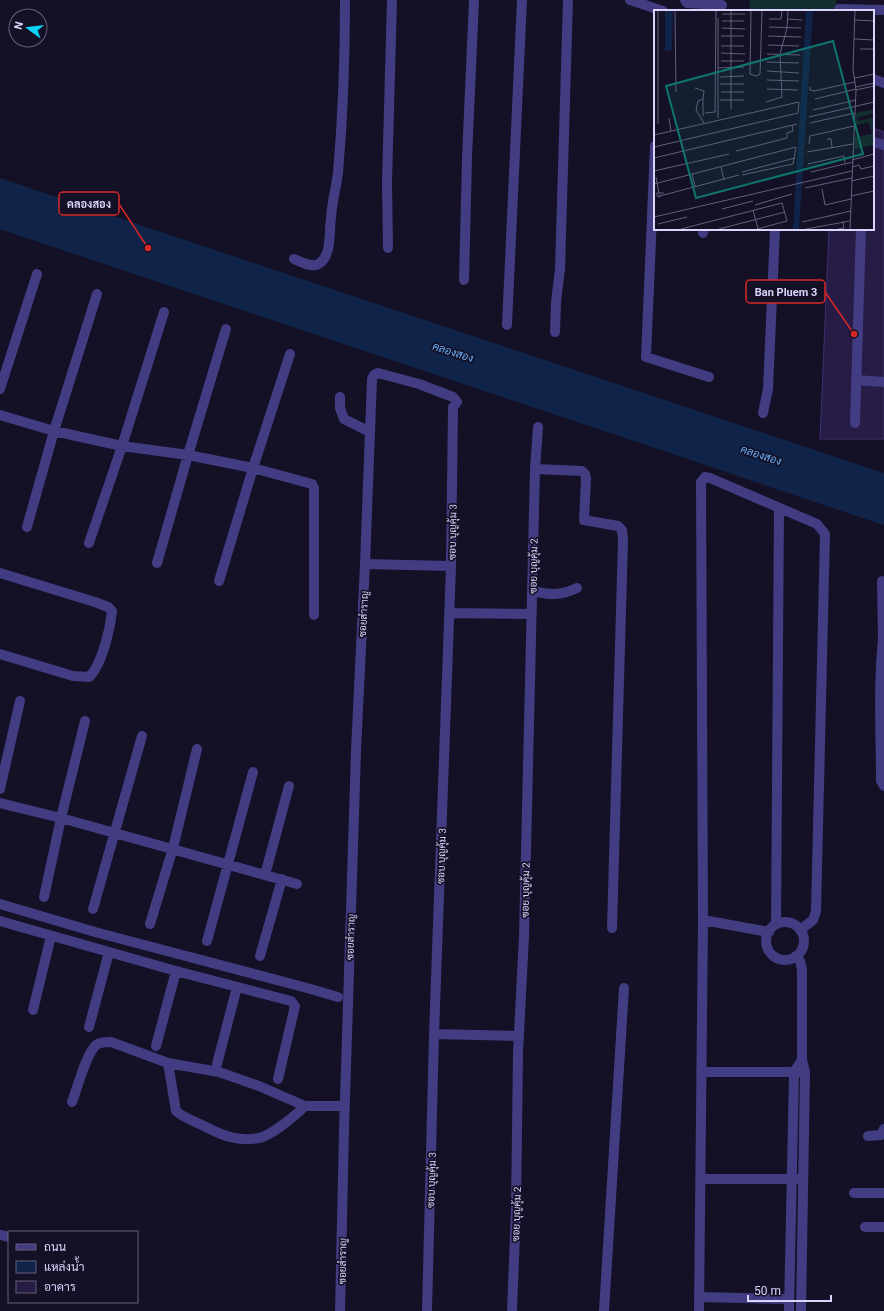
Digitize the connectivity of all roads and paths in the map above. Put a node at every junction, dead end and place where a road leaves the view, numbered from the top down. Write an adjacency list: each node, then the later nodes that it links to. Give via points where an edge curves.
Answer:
1 (345, 0): 20 (street, via 343,108 330,219 330,241 321,262 317,265)
2 (392, 0): 19 (street, via 387,182)
3 (474, 0): 22 (street)
4 (522, 0): 25 (street)
5 (568, 0): 27 (street, via 560,269)
6 (630, 0): 9 (street)
7 (685, 0): 8 (street, via 687,3)
8 (723, 5)
9 (661, 8)
10 (839, 8): 11 (street)
11 (884, 10)
12 (874, 80): 13 (street)
13 (884, 83)
14 (874, 142): 15 (street)
15 (884, 145)
16 (654, 169): 29 (street, via 646,357)
17 (775, 230): 35 (street, via 768,389)
18 (861, 230): 30 (street)
19 (388, 248)
20 (294, 259)
21 (38, 274): 32 (street)
22 (464, 280)
23 (97, 294): 39 (street)
24 (164, 312): 41 (street)
25 (507, 325)
26 (226, 329): 42 (street)
27 (555, 332)
28 (290, 354): 43 (street)
29 (709, 377)
30 (856, 380): 31 (street); 37 (street)
31 (884, 382)
32 (0, 389)
33 (340, 397): 40 (street, via 344,419)
34 (457, 402): 40 (street, ซอยสำราญ, via 453,397 419,384 378,373 372,379); 50 (street, ซอบ บุญคุ้ม 3, via 453,407)
35 (763, 413)
36 (0, 415): 39 (street)
37 (855, 423)
38 (538, 427): 44 (street, ซอย บุญคุ้ม 2)
39 (54, 431): 41 (street); 46 (street)
40 (370, 432): 49 (street, ซอยสำราญ)
41 (122, 446): 42 (street); 47 (street)
42 (188, 455): 43 (street); 48 (street)
43 (253, 468): 52 (street); 58 (street, via 309,483 314,488)
44 (535, 469): 55 (street, ซอย บุญคุ้ม 2); 84 (street, via 582,471 586,479 584,520 618,526 622,530)
45 (779, 508): 81 (street, via 710,478 705,478 701,482); 85 (street); 86 (street, via 817,524 825,534 816,911 813,920)
46 (27, 527)
47 (89, 543)
48 (157, 564)
49 (366, 564): 50 (street); 110 (street, ซอยสำราญ, via 356,751)
50 (451, 566): 56 (street, ซอบ บุญคุ้ม 3)
51 (0, 573): 60 (street, via 95,602 112,611 108,637 96,667 88,678 73,676)
52 (219, 581)
53 (882, 581): 59 (street)
54 (577, 588): 55 (street, via 559,595)
55 (532, 591): 57 (street, ซอย บุญคุ้ม 2)
56 (449, 613): 57 (street); 98 (street, ซอบ บุญคุ้ม 3)
57 (532, 614): 99 (street, ซอย บุญคุ้ม 2)
58 (314, 615)
59 (884, 640): 61 (street)
60 (0, 654)
61 (882, 691): 68 (street, via 881,781)
62 (20, 701): 69 (street)
63 (85, 721): 71 (street)
64 (142, 736): 72 (street)
65 (197, 749): 73 (street)
66 (253, 772): 74 (street)
67 (289, 786): 75 (street)
68 (884, 786)
69 (0, 789)
70 (0, 803): 71 (street)
71 (61, 818): 72 (street); 78 (street)
72 (116, 833): 73 (street); 80 (street)
73 (173, 848): 74 (street); 83 (street)
74 (228, 864): 75 (street); 88 (street)
75 (265, 875): 76 (street)
76 (282, 879): 77 (street); 90 (street)
77 (297, 884)
78 (44, 897)
79 (0, 904): 95 (street)
80 (93, 909)
81 (703, 920): 85 (street); 104 (street)
82 (0, 921): 87 (street)
83 (150, 924)
84 (612, 928)
85 (773, 928): 86 (street, via 787,922); 91 (street, via 767,938 767,944 774,957 787,960)
86 (800, 930): 91 (street, via 804,946)
87 (52, 936): 89 (street); 96 (street)
88 (207, 941)
89 (109, 952): 92 (street); 97 (street)
90 (260, 956)
91 (796, 956): 101 (street, via 802,970)
92 (176, 971): 93 (street); 100 (street)
93 (237, 987): 103 (street); 107 (street, via 294,1004)
94 (624, 988): 125 (street)
95 (338, 997)
96 (32, 1010)
97 (90, 1027)
98 (434, 1034): 99 (street); 123 (street, ซอบ บุญคุ้ม 3)
99 (519, 1036): 124 (street, ซอย บุญคุ้ม 2)
100 (156, 1046)
101 (802, 1060): 105 (street); 106 (street)
102 (168, 1063): 108 (street, via 111,1042 101,1042 90,1051); 109 (street, via 219,1072); 109 (street, via 176,1111 221,1135 236,1139 260,1138)
103 (217, 1064)
104 (701, 1072): 105 (street); 113 (street)
105 (794, 1072): 106 (street); 114 (street)
106 (805, 1072): 115 (street)
107 (278, 1079)
108 (72, 1102)
109 (305, 1106): 110 (street)
110 (345, 1106): 122 (street, ซอยสำราญ)
111 (884, 1129): 112 (street, via 881,1135)
112 (868, 1136)
113 (700, 1179): 114 (street); 120 (street)
114 (791, 1179): 115 (street); 121 (street)
115 (804, 1179): 128 (street)
116 (854, 1193): 117 (street)
117 (884, 1193)
118 (865, 1227): 119 (street)
119 (884, 1227)
120 (699, 1297): 121 (street); 126 (street)
121 (789, 1299): 127 (street)
122 (340, 1311)
123 (427, 1311)
124 (512, 1311)
125 (604, 1311)
126 (699, 1311)
127 (788, 1311)
128 (801, 1311)

